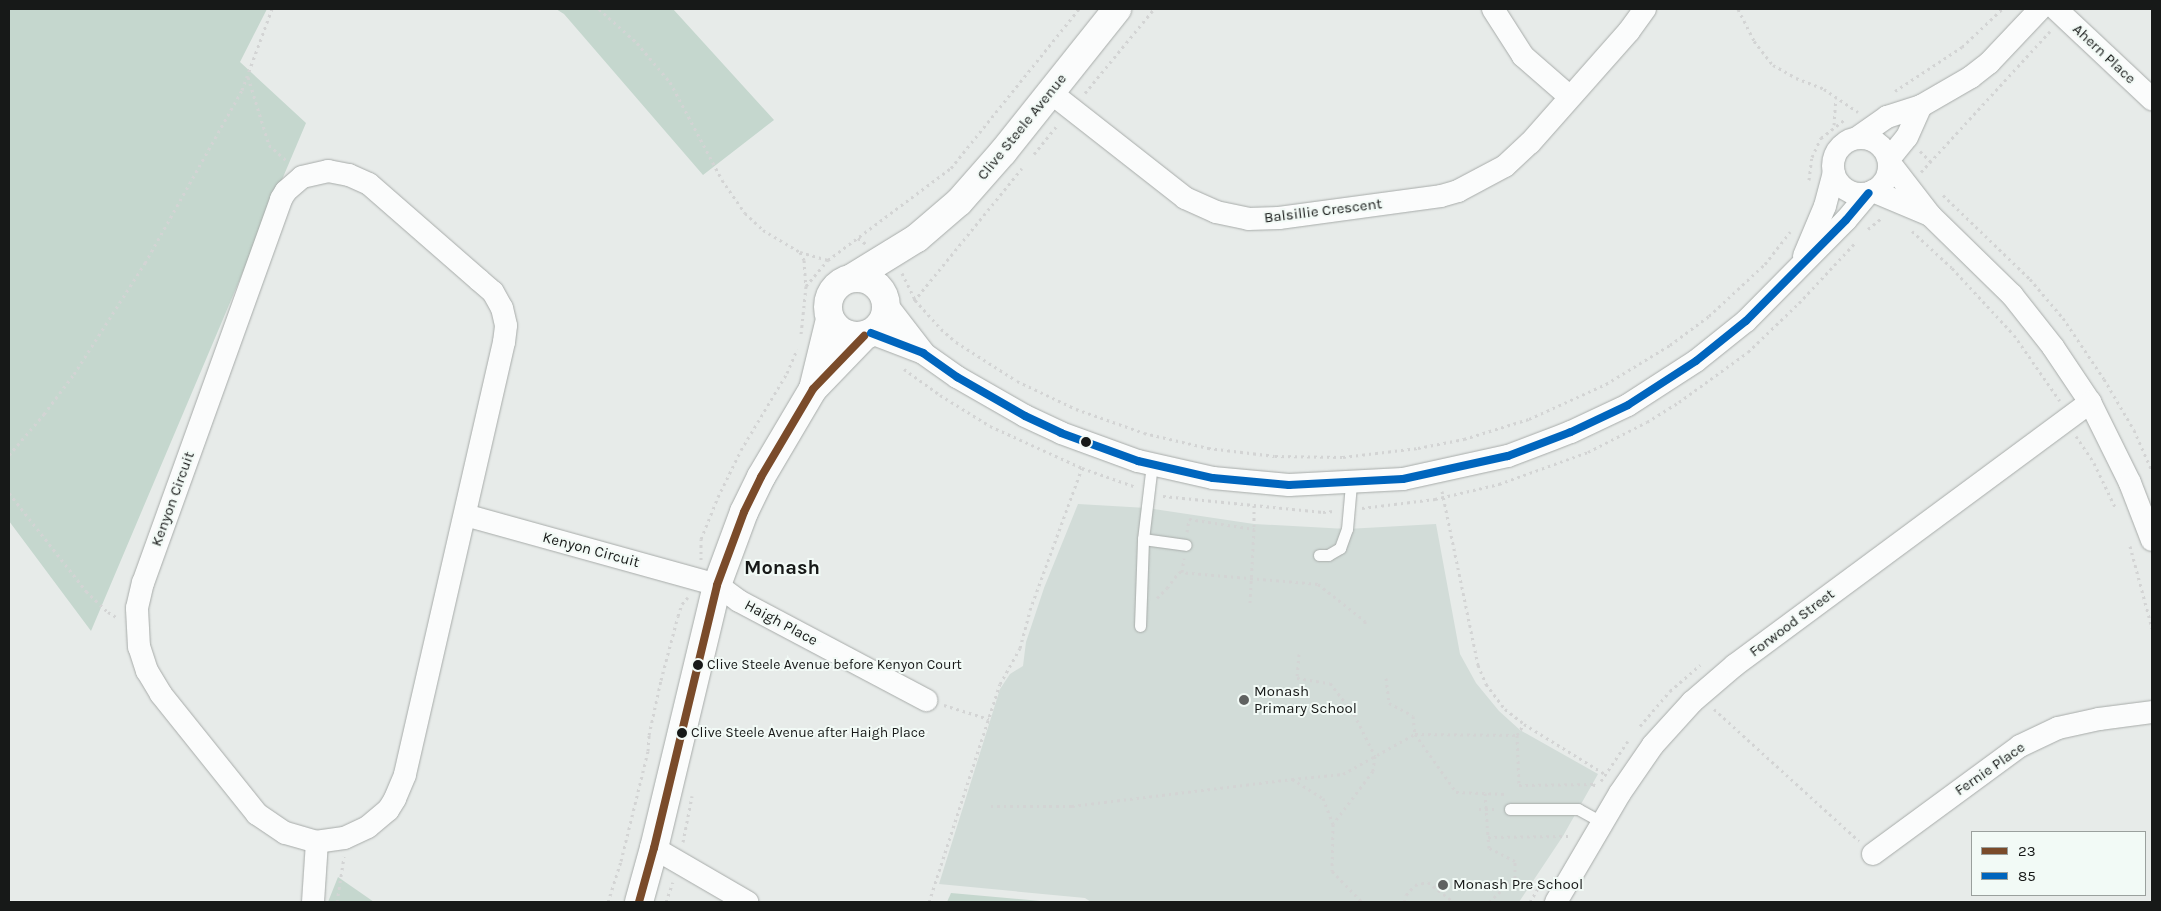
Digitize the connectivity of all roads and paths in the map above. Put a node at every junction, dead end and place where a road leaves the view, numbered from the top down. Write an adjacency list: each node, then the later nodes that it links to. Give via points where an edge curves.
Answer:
1 (272, 9): 12 (path)
2 (599, 9): 36 (path, via 637,43 670,82 722,180 745,213 763,230)
3 (1079, 9): 37 (path, via 951,168)
4 (1117, 9): 13 (street, Clive Steele Avenue)
5 (1154, 9): 15 (path)
6 (1493, 9): 16 (street, via 1523,56)
7 (1645, 9): 16 (street, Balsillie Crescent)
8 (1738, 9): 17 (path, via 1754,41 1773,65 1824,89)
9 (2002, 9): 14 (path, via 1962,47)
10 (2040, 9): 19 (street, via 1971,77)
11 (2060, 13): 18 (street, Ahern Place); 30 (path)
12 (248, 77): 27 (path, via 269,145); 52 (path, via 171,219 109,321 44,414)
13 (1050, 92): 16 (street, Balsillie Crescent, via 1185,198 1216,212 1248,219 1288,217 1458,191 1504,166); 35 (street, Clive Steele Avenue, via 975,185)
14 (1891, 94)
15 (1082, 95)
16 (1570, 97)
17 (1836, 99): 21 (path); 23 (path)
18 (2152, 99)
19 (1921, 106): 24 (street, via 1887,117); 26 (street, via 1907,137)
20 (1866, 108): 21 (path)
21 (1858, 112): 23 (path)
22 (1061, 120): 25 (path)
23 (1834, 126): 31 (path, via 1814,149)
24 (1857, 138): 26 (street, via 1877,142); 29 (street, via 1838,150 1834,157)
25 (1031, 158)
26 (1889, 161): 32 (street, via 1886,179); 33 (street)
27 (290, 163)
28 (1025, 165): 42 (path)
29 (1834, 172): 32 (street, via 1844,188 1856,193); 38 (street, via 1825,206)
30 (1920, 174)
31 (1808, 184)
32 (1871, 192): 33 (street); 38 (street)
33 (1930, 215): 50 (street, via 2012,295)
34 (1792, 229): 51 (path, via 1771,257 1709,316 1638,366 1571,402 1528,419)
35 (917, 238): 40 (street, Clive Steele Avenue); 43 (street, Clive Steele Avenue, via 895,268)
36 (800, 252): 37 (path); 41 (path, via 804,260)
37 (828, 260): 41 (path)
38 (1800, 266): 55 (street, via 1757,311 1715,346 1628,405 1508,456)
39 (904, 276): 42 (path)
40 (852, 278): 43 (street, via 869,280); 44 (street, via 836,286 831,293 828,302)
41 (806, 286): 46 (path)
42 (915, 300): 51 (path, via 956,342 1017,380 1076,409 1144,433 1208,448 1275,456 1343,457)
43 (886, 302): 45 (street, via 884,318); 48 (street)
44 (830, 319): 45 (street, via 840,332 856,337); 49 (street)
45 (868, 335): 48 (street); 49 (street)
46 (800, 337)
47 (799, 344): 64 (path, via 729,474 701,539 702,561)
48 (923, 353): 53 (street, via 957,377 1025,416 1061,433)
49 (813, 389): 66 (street, via 760,477)
50 (2090, 402): 61 (street, via 2130,483); 75 (street, Forwood Street, via 1735,665)
51 (1434, 445): 55 (path)
52 (9, 455)
53 (1152, 464): 56 (street, via 1222,479 1289,485); 60 (lane)
54 (1082, 468): 78 (path, via 1030,610 1020,648 1000,684)
55 (1439, 473): 56 (street); 79 (path, via 1478,665 1496,700)
56 (1351, 484): 63 (lane, via 1347,529 1340,548 1328,555)
57 (1254, 505): 59 (path)
58 (465, 515): 66 (street, Kenyon Circuit); 96 (street, Kenyon Circuit, via 405,775 395,799 388,810 368,827 344,838); 96 (street, Kenyon Circuit, via 504,342 506,326 502,308 492,292 369,184 349,174 328,171 302,178 286,191 278,208 143,583 137,608 136,635 147,671 161,694 257,814 285,833)
59 (1254, 529): 62 (path, via 1189,519); 65 (path)
60 (1143, 539): 62 (lane); 68 (lane)
61 (2152, 540)
62 (1186, 545)
63 (1319, 554)
64 (694, 563)
65 (1251, 578): 68 (path, via 1178,572 1153,602); 69 (path); 71 (path, via 1318,584 1365,621)
66 (717, 585): 76 (street, Haigh Place, via 739,600); 97 (street)
67 (691, 594): 103 (path, via 682,604 678,616 624,852)
68 (1141, 600): 70 (lane)
69 (1250, 603)
70 (1140, 626)
71 (1365, 626)
72 (1299, 654): 82 (path, via 1297,678 1330,683 1354,714)
73 (1386, 678): 80 (path, via 1388,703 1413,716)
74 (1682, 680): 75 (path)
75 (1700, 695): 92 (street, Forwood Street, via 1653,745); 99 (path)
76 (926, 700): 78 (path)
77 (2152, 712): 99 (street, Fernie Place, via 2058,728 2020,746)
78 (989, 719): 107 (path)
79 (1524, 724): 81 (path); 83 (path)
80 (1415, 734): 81 (path); 82 (path); 87 (path, via 1456,792)
81 (1517, 734): 85 (path)
82 (1375, 756): 84 (path, via 1343,774); 93 (path, via 1373,771)
83 (1605, 774)
84 (1292, 780): 90 (path, via 1072,806); 93 (path, via 1323,798)
85 (1518, 785): 86 (path, via 1593,784); 89 (path)
86 (1597, 787)
87 (1485, 793): 88 (path); 95 (path)
88 (1510, 794)
89 (1518, 794)
90 (991, 806)
91 (1510, 809): 92 (lane, via 1578,809)
92 (1603, 823): 112 (street, Forwood Street)
93 (1333, 824): 108 (path, via 1332,871)
94 (1568, 836): 95 (path)
95 (1488, 837): 111 (path, via 1489,848 1515,861 1516,878)
96 (317, 842): 101 (street)
97 (654, 848): 104 (street); 106 (street)
98 (345, 849): 102 (path)
99 (1873, 854)
100 (672, 885): 105 (path)
101 (313, 902)
102 (337, 902)
103 (608, 902)
104 (639, 902)
105 (666, 902)
106 (747, 902)
107 (929, 902)
108 (1362, 902)
109 (1404, 902): 110 (path, via 1416,885 1428,882)
110 (1454, 902)
111 (1489, 902)
112 (1556, 902)

